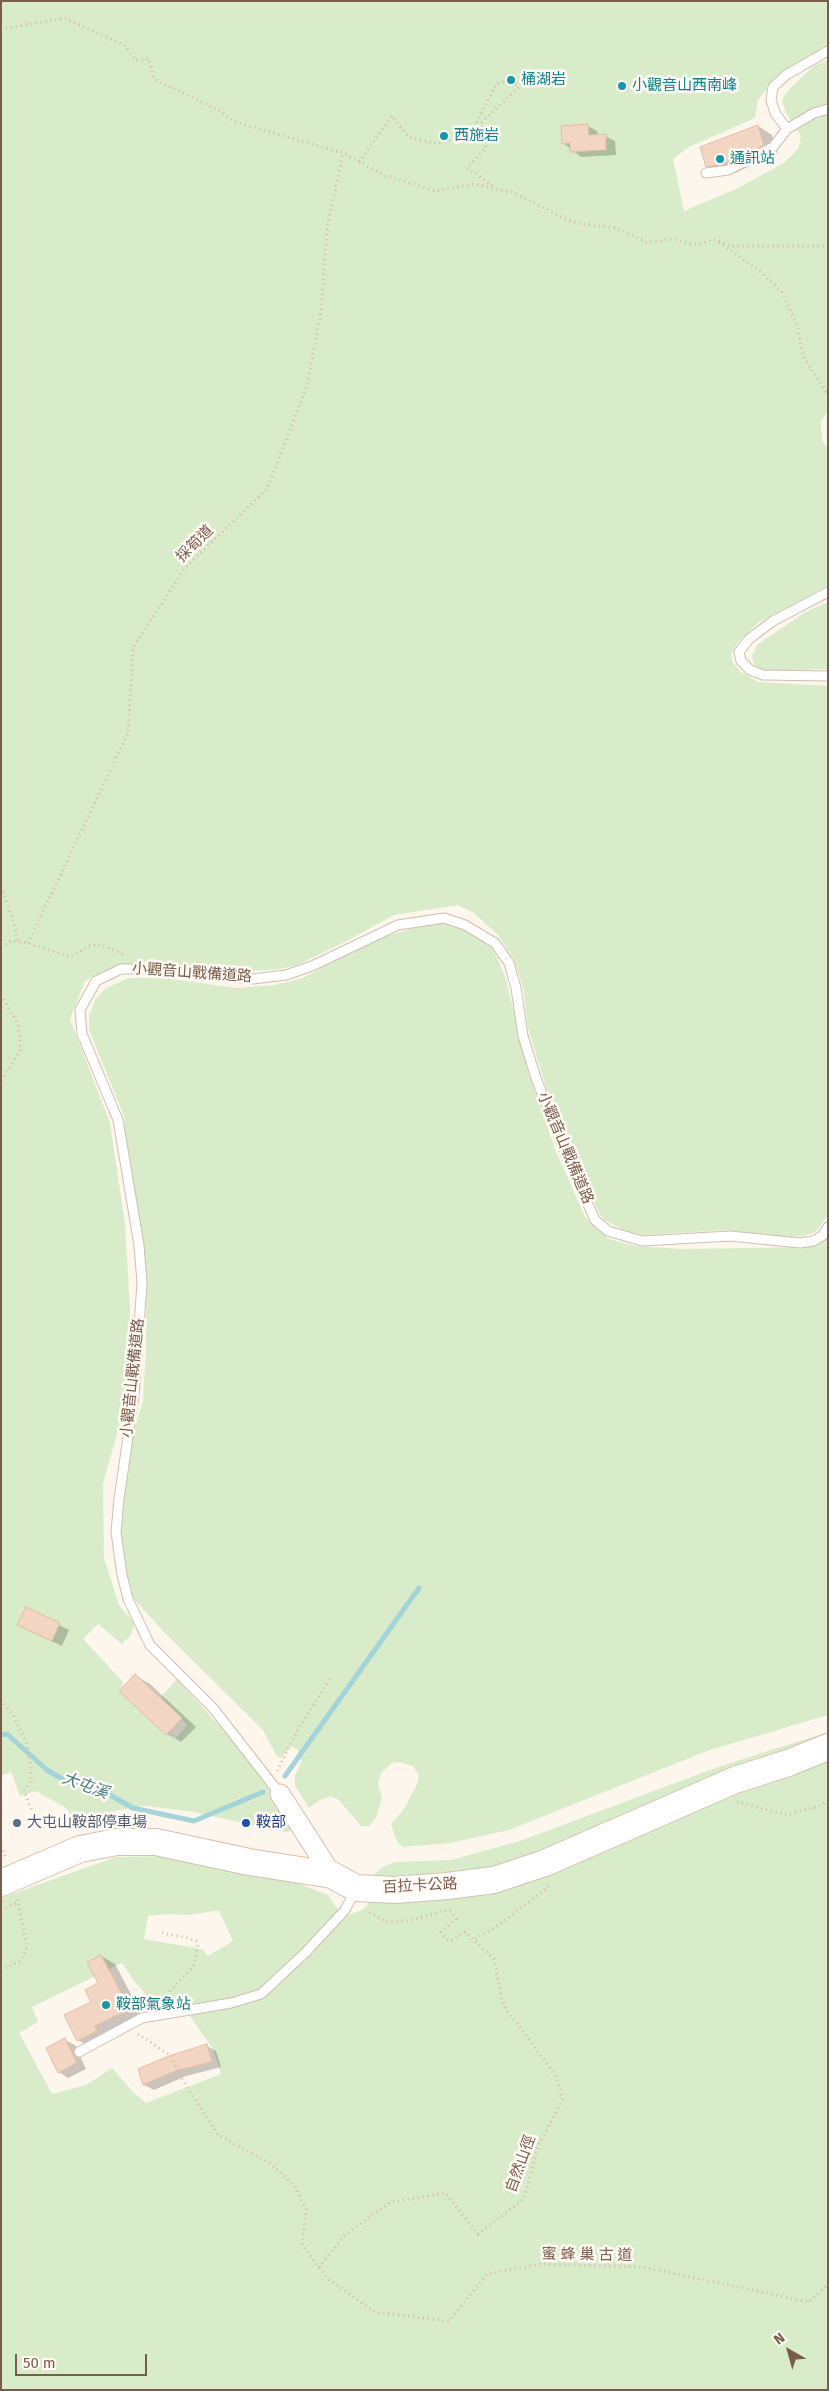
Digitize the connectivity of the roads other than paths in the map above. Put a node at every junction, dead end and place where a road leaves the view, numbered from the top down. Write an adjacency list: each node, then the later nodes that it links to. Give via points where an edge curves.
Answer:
1 (828, 51): 3 (lane, via 786,75 773,87 773,106)
2 (828, 109): 3 (lane, via 814,112)
3 (787, 129): 4 (lane, via 773,147 728,170)
4 (706, 173)
5 (828, 592): 6 (lane, via 773,621 749,639 739,652 741,661 750,670 763,675)
6 (828, 676)
7 (828, 1226): 9 (lane, 小觀音山戰備道路, via 822,1236 800,1243 730,1236 642,1241 608,1231 595,1220 536,1078 523,1036 509,962 495,943 465,925 444,918 398,925 286,975 253,979 121,969 96,981 80,1010 82,1034 118,1120 139,1245 142,1283 134,1396 118,1499 116,1532 122,1575 128,1599 150,1645 213,1708)
8 (828, 1747): 12 (main road, 百拉卡公路, via 736,1780 545,1862 494,1880)
9 (276, 1787): 10 (street)
10 (332, 1875): 11 (main road, 百拉卡公路, via 249,1862 156,1842 117,1842 80,1849); 12 (main road, 百拉卡公路)
11 (8, 1886)
12 (352, 1895): 13 (lane, via 345,1910 261,1994 232,2003 142,2018)
13 (79, 2052)

